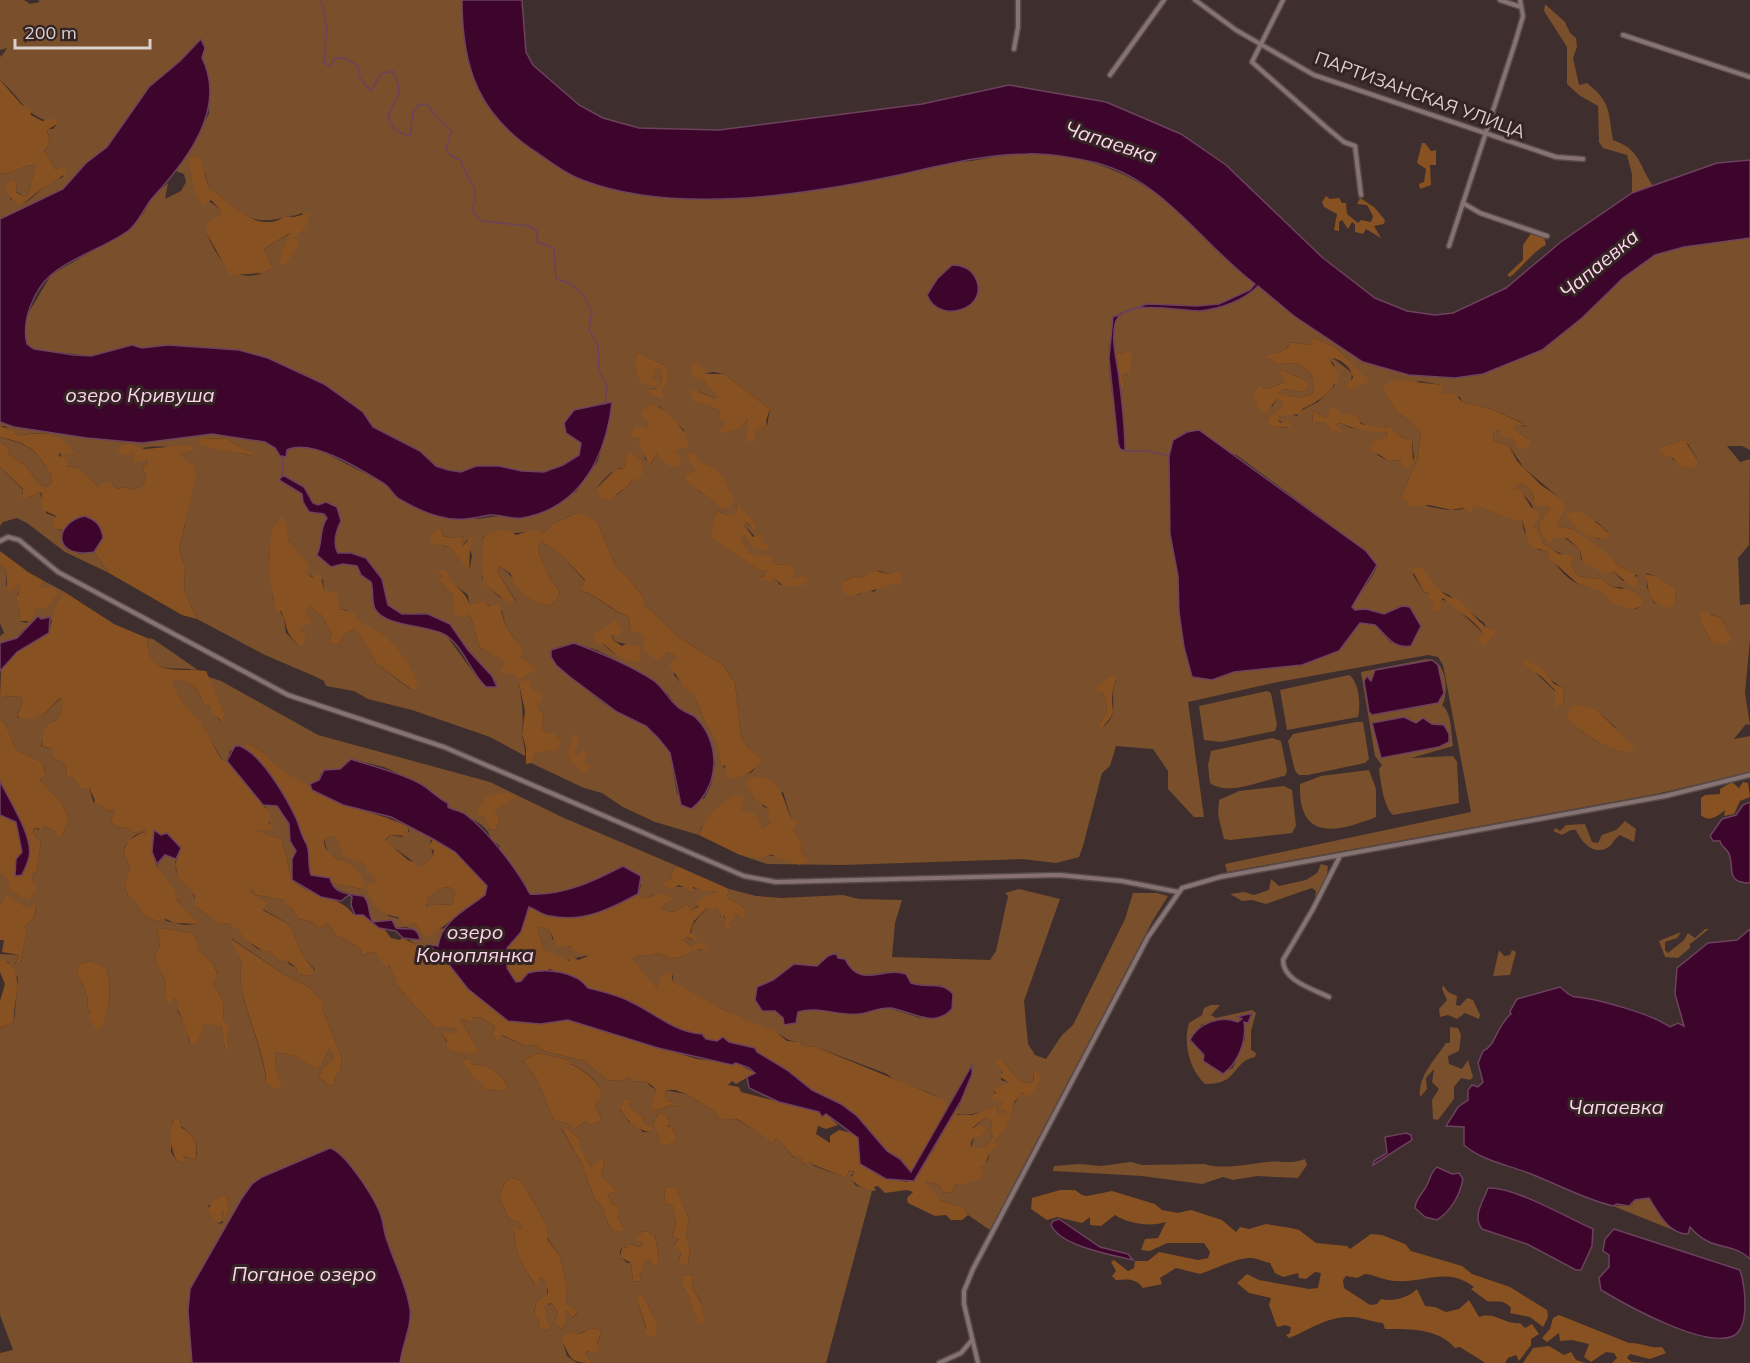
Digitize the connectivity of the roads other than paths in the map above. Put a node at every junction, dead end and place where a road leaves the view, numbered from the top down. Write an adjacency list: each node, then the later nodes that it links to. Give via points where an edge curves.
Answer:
1 (1018, 0): 10 (street)
2 (1164, 0): 11 (street)
3 (1195, 0): 9 (street, ПАРТИЗАНСКАЯ УЛИЦА, via 1236,30)
4 (1283, 0): 9 (street)
5 (1500, 0): 7 (street)
6 (1521, 0): 7 (street)
7 (1521, 7): 13 (street, via 1523,16)
8 (1623, 36): 12 (street)
9 (1262, 43): 13 (street, ПАРТИЗАНСКАЯ УЛИЦА, via 1314,75); 15 (street, via 1252,62 1344,142 1355,146)
10 (1014, 49)
11 (1110, 75)
12 (1750, 76)
13 (1485, 133): 14 (street, ПАРТИЗАНСКАЯ УЛИЦА, via 1556,157); 16 (street)
14 (1583, 159)
15 (1361, 195)
16 (1463, 203): 17 (street, via 1480,213); 18 (street)
17 (1547, 236)
18 (1449, 246)
19 (0, 541): 22 (street, via 8,537 19,540 58,572 288,695 444,747 744,876 776,882 1059,875)
20 (1750, 775): 21 (street, via 1665,796)
21 (1339, 857): 22 (street, via 1197,882); 23 (street, via 1283,960 1289,976)
22 (1178, 892): 24 (street, via 1148,937 973,1269 964,1291)
23 (1329, 997)
24 (972, 1340): 25 (street, via 962,1353); 26 (street)
25 (939, 1363)
26 (978, 1363)

